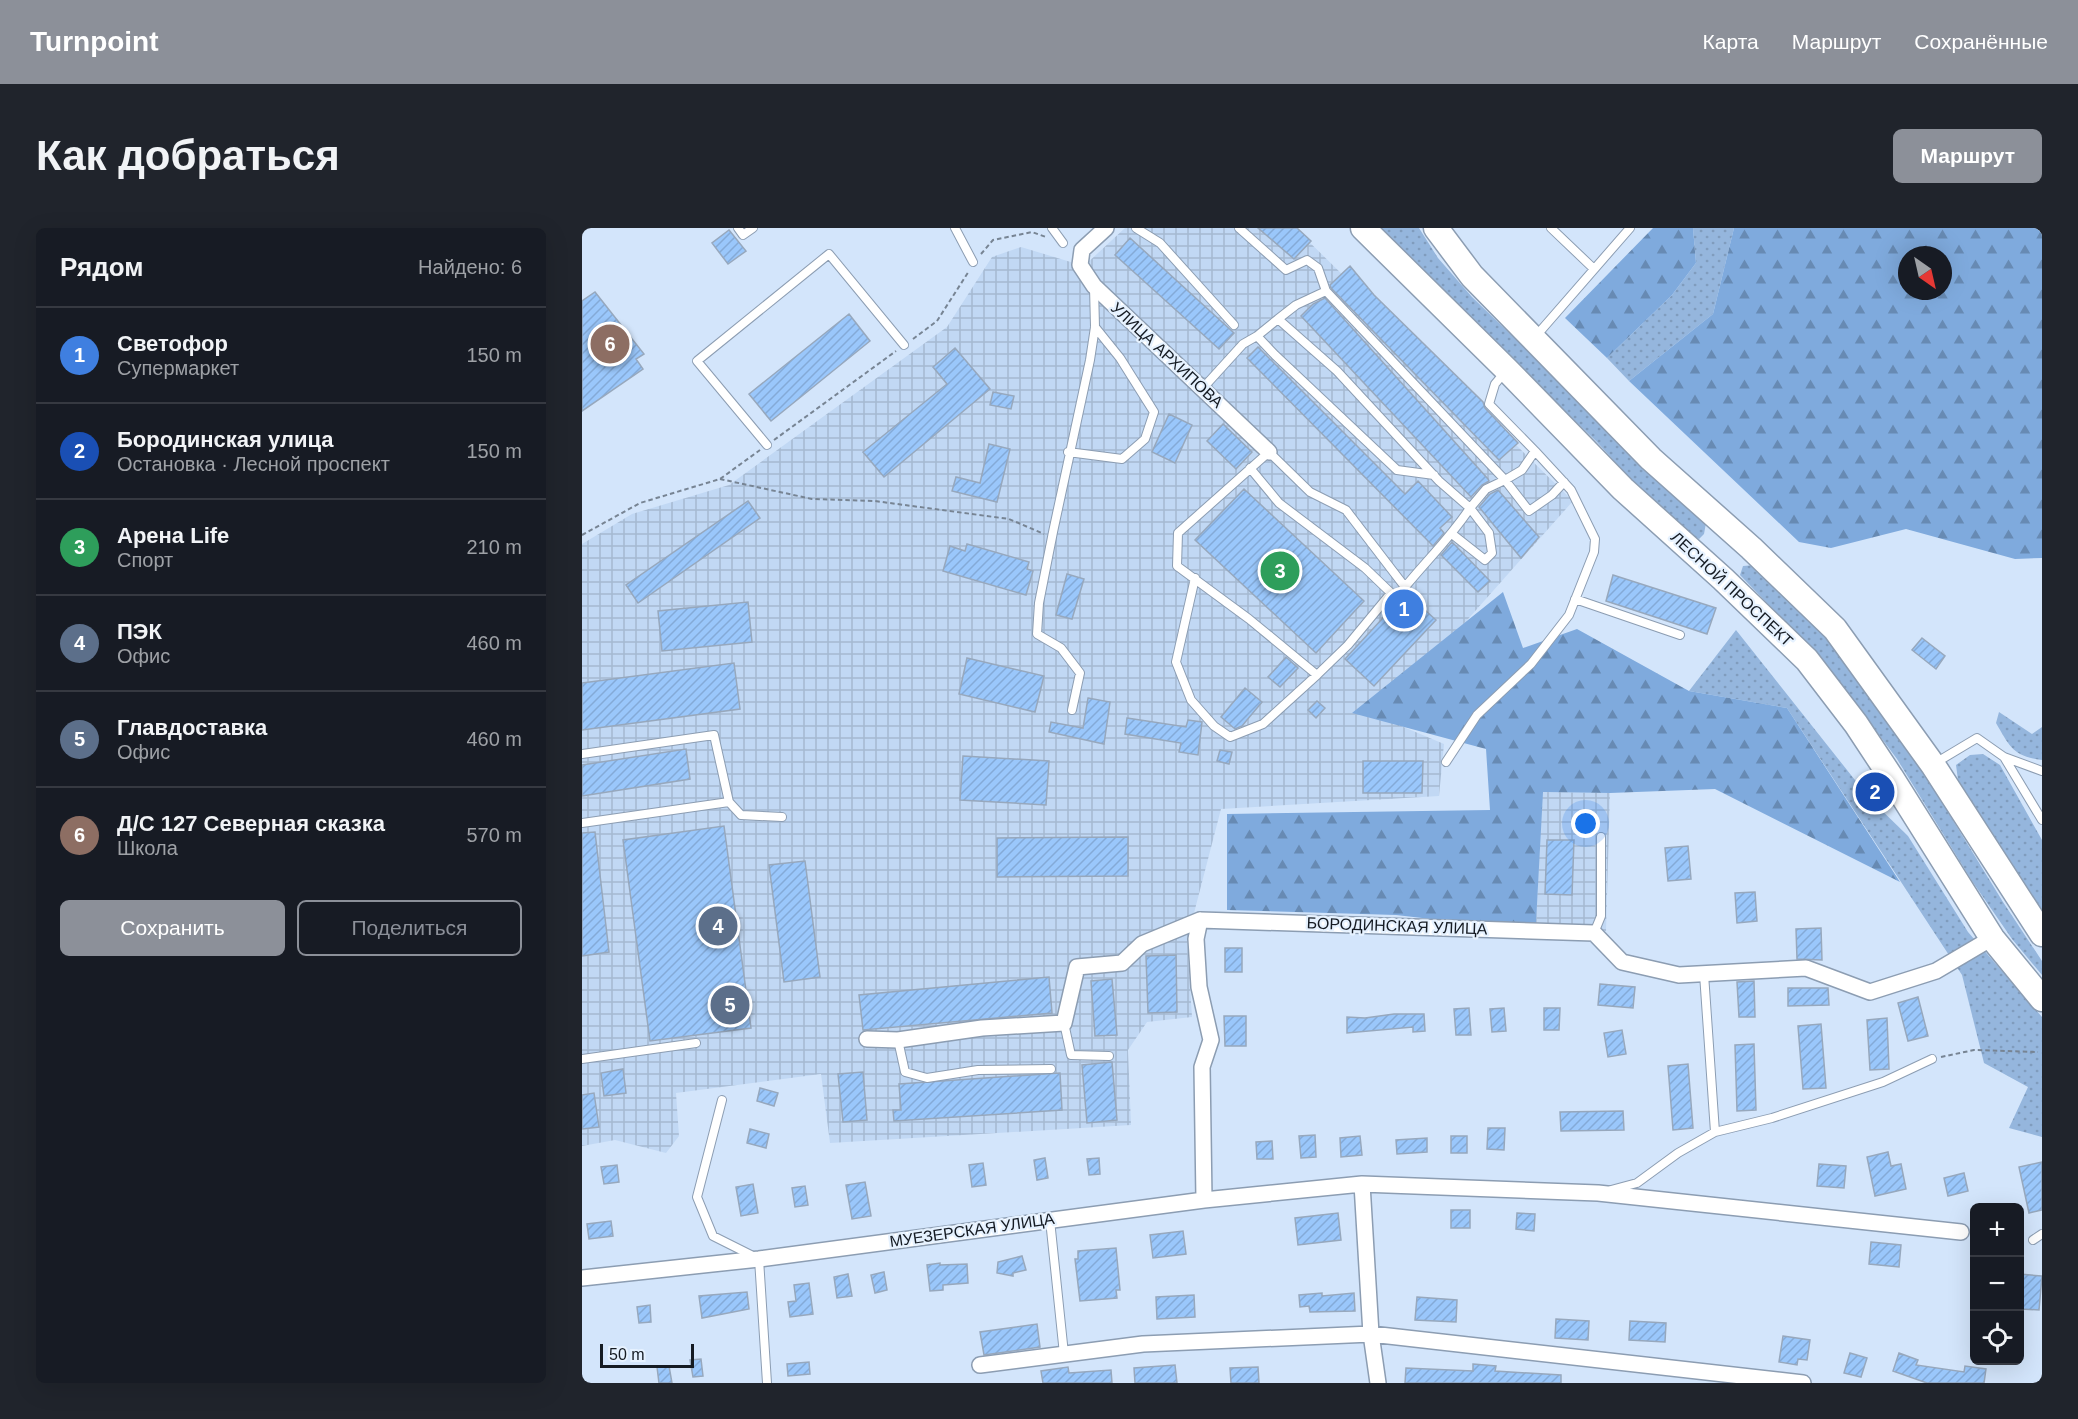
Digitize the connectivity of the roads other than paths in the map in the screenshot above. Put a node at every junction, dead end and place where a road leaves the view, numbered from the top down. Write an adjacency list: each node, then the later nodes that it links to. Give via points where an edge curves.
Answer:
1 (738, 228): 2 (lane, via 744,235)
2 (753, 228)
3 (955, 228): 13 (lane)
4 (1052, 228): 12 (lane)
5 (1106, 228): 15 (street, УЛИЦА АРХИПОВА, via 1082,250 1080,265)
6 (1136, 228): 18 (lane, via 1160,243)
7 (1239, 228): 16 (lane, via 1286,270 1307,260 1318,268)
8 (1363, 228): 23 (main road, ЛЕСНОЙ ПРОСПЕКТ)
9 (1436, 228): 21 (main road, via 1472,276)
10 (1551, 228): 14 (lane)
11 (1630, 228): 14 (lane)
12 (1064, 243)
13 (973, 262)
14 (1594, 269): 21 (lane)
15 (1094, 286): 19 (lane); 24 (street, УЛИЦА АРХИПОВА)
16 (1326, 291): 17 (lane, via 1296,304); 31 (lane)
17 (1278, 319): 20 (lane); 30 (lane, via 1336,371)
18 (1234, 325)
19 (1095, 327): 27 (lane); 27 (lane, via 1154,412 1145,439 1122,459)
20 (1257, 336): 24 (lane, via 1243,344); 30 (lane, via 1397,470)
21 (1534, 339): 34 (main road, via 1652,459)
22 (904, 345): 25 (lane, via 829,254 697,361)
23 (1507, 370): 26 (lane, via 1495,384 1489,404); 37 (main road, ЛЕСНОЙ ПРОСПЕКТ, via 1623,489)
24 (1203, 388): 28 (street, УЛИЦА АРХИПОВА)
25 (767, 445)
26 (1535, 451): 31 (lane, via 1522,470); 32 (lane)
27 (1068, 452): 43 (lane, via 1039,603 1037,634 1061,648 1080,673)
28 (1269, 452): 29 (lane); 35 (lane, via 1310,492 1346,510 1405,587)
29 (1250, 468): 38 (lane, via 1178,533 1177,566); 42 (lane, via 1279,504 1365,568 1391,593)
30 (1434, 475): 33 (lane)
31 (1505, 480): 32 (lane, via 1529,511); 33 (lane, via 1486,489)
32 (1564, 482): 40 (lane, via 1595,538 1594,552)
33 (1470, 508): 35 (lane); 35 (lane, via 1489,533 1492,553 1485,560)
34 (1720, 520): 36 (main road); 37 (main road, via 1709,539)
35 (1452, 534)
36 (1751, 548): 39 (main road, via 1738,553 1728,564); 47 (main road, via 1835,629)
37 (1690, 549): 39 (main road, ЛЕСНОЙ ПРОСПЕКТ)
38 (1195, 578): 42 (lane); 42 (lane, via 1176,662 1191,700 1214,726 1230,737 1263,724)
39 (1723, 579): 57 (main road, ЛЕСНОЙ ПРОСПЕКТ, via 1807,660 1856,724)
40 (1575, 599): 41 (lane); 46 (lane, via 1569,615 1531,664 1477,716)
41 (1680, 635)
42 (1317, 675)
43 (1072, 710)
44 (582, 754): 49 (lane, via 714,735)
45 (2004, 757): 47 (lane, via 1977,738); 48 (lane); 51 (lane)
46 (1446, 762)
47 (1933, 765): 56 (main road)
48 (2042, 771)
49 (729, 802): 50 (lane, via 741,815); 52 (lane)
50 (783, 817)
51 (2042, 820)
52 (582, 823)
53 (1601, 837): 55 (lane, via 1601,916)
54 (1200, 920): 55 (street, БОРОДИНСКАЯ УЛИЦА); 60 (street, БОРОДИНСКАЯ УЛИЦА, via 1142,944 1122,963 1077,967); 72 (street, via 1196,939 1199,987 1211,1040 1202,1067)
55 (1594, 933): 58 (street, via 1622,962 1679,975)
56 (2042, 934)
57 (1992, 938): 58 (street, via 1936,971 1870,992 1806,968); 59 (main road, ЛЕСНОЙ ПРОСПЕКТ)
58 (1704, 974): 69 (lane)
59 (2042, 999)
60 (1064, 1023): 62 (street, via 982,1028); 64 (lane, via 1071,1054)
61 (867, 1039): 62 (street)
62 (898, 1040): 67 (lane, via 904,1072 927,1078 978,1070)
63 (696, 1043): 65 (lane)
64 (1109, 1056)
65 (582, 1059)
66 (1932, 1059): 69 (lane, via 1883,1082)
67 (1051, 1069)
68 (722, 1100): 77 (lane, via 697,1197 713,1236)
69 (1715, 1132): 71 (lane, via 1637,1183)
70 (1362, 1184): 71 (street, МУЕЗЕРСКАЯ УЛИЦА); 72 (street, МУЕЗЕРСКАЯ УЛИЦА); 79 (street)
71 (1598, 1193): 74 (street, МУЕЗЕРСКАЯ УЛИЦА)
72 (1204, 1200): 73 (street, МУЕЗЕРСКАЯ УЛИЦА)
73 (1050, 1220): 77 (street, МУЕЗЕРСКАЯ УЛИЦА); 80 (lane)
74 (1961, 1232)
75 (2042, 1234): 76 (lane)
76 (2033, 1240)
77 (759, 1259): 78 (street, МУЕЗЕРСКАЯ УЛИЦА); 82 (lane)
78 (582, 1278)
79 (1371, 1334): 80 (street, via 1143,1344); 83 (street); 84 (street)
80 (1064, 1354): 81 (street)
81 (980, 1365)
82 (767, 1383)
83 (1378, 1383)
84 (1803, 1383)

